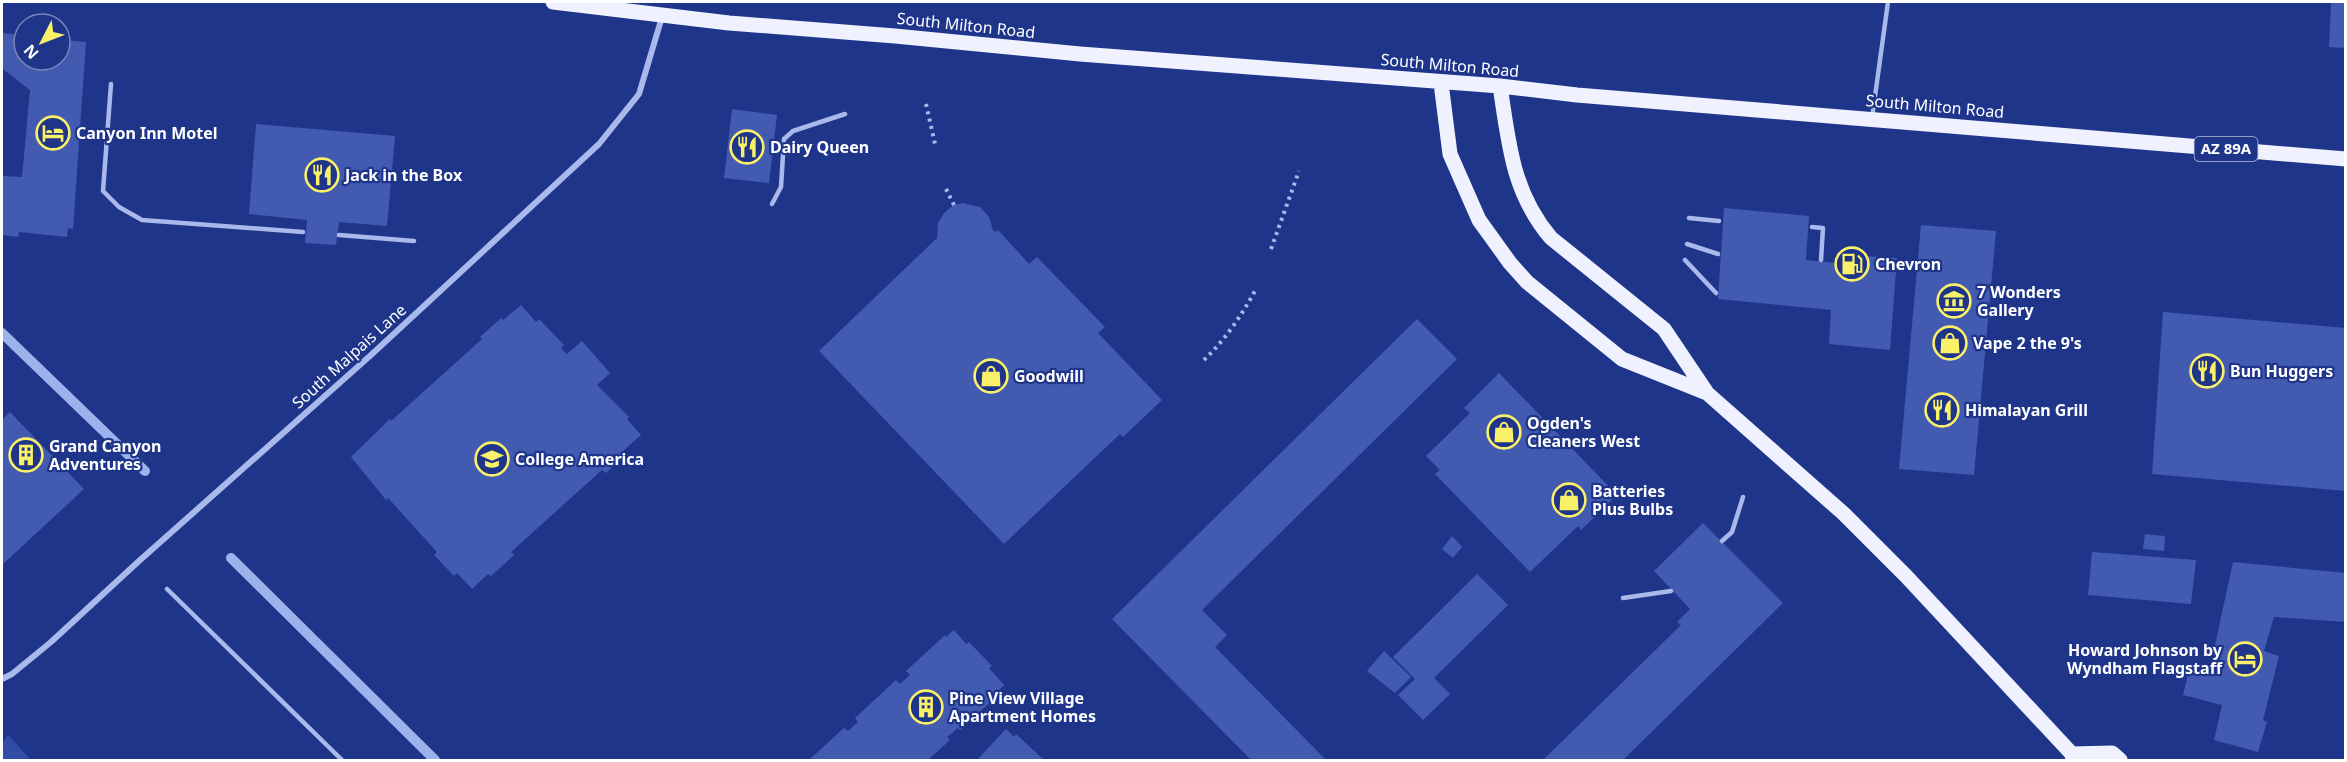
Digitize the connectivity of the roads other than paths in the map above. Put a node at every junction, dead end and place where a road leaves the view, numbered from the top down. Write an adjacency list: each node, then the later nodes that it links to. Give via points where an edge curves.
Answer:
1 (553, 2): 3 (main road, South Milton Road)
2 (1888, 2): 8 (lane)
3 (663, 15): 4 (main road, South Milton Road); 28 (street, South Malpais Lane, via 639,94 599,144 371,355 64,630)
4 (1441, 83): 6 (main road, South Milton Road); 22 (main road, via 1450,154 1479,220 1510,263 1536,290 1622,359)
5 (111, 84): 14 (lane, via 103,191 119,207 142,220)
6 (1500, 86): 8 (main road, South Milton Road / AZ 89A); 22 (main road, via 1512,166 1537,221 1551,238 1664,330)
7 (845, 114): 10 (lane, via 793,131 784,139 781,187)
8 (1872, 119): 9 (main road, South Milton Road / AZ 89A)
9 (2346, 159)
10 (772, 204)
11 (1689, 218): 12 (lane)
12 (1719, 221)
13 (1812, 227): 20 (lane, via 1823,228)
14 (303, 232)
15 (339, 235): 16 (lane)
16 (414, 241)
17 (1687, 244): 18 (lane)
18 (1718, 254)
19 (1685, 260): 21 (lane)
20 (1821, 260)
21 (1716, 293)
22 (1707, 393): 29 (main road, via 1844,513)
23 (1743, 497): 24 (lane, via 1732,532)
24 (1722, 541)
25 (167, 589): 30 (lane)
26 (1671, 591): 27 (lane)
27 (1623, 597)
28 (2, 679)
29 (2073, 757): 31 (main road, via 2112,753)
30 (342, 760)
31 (2120, 760)

